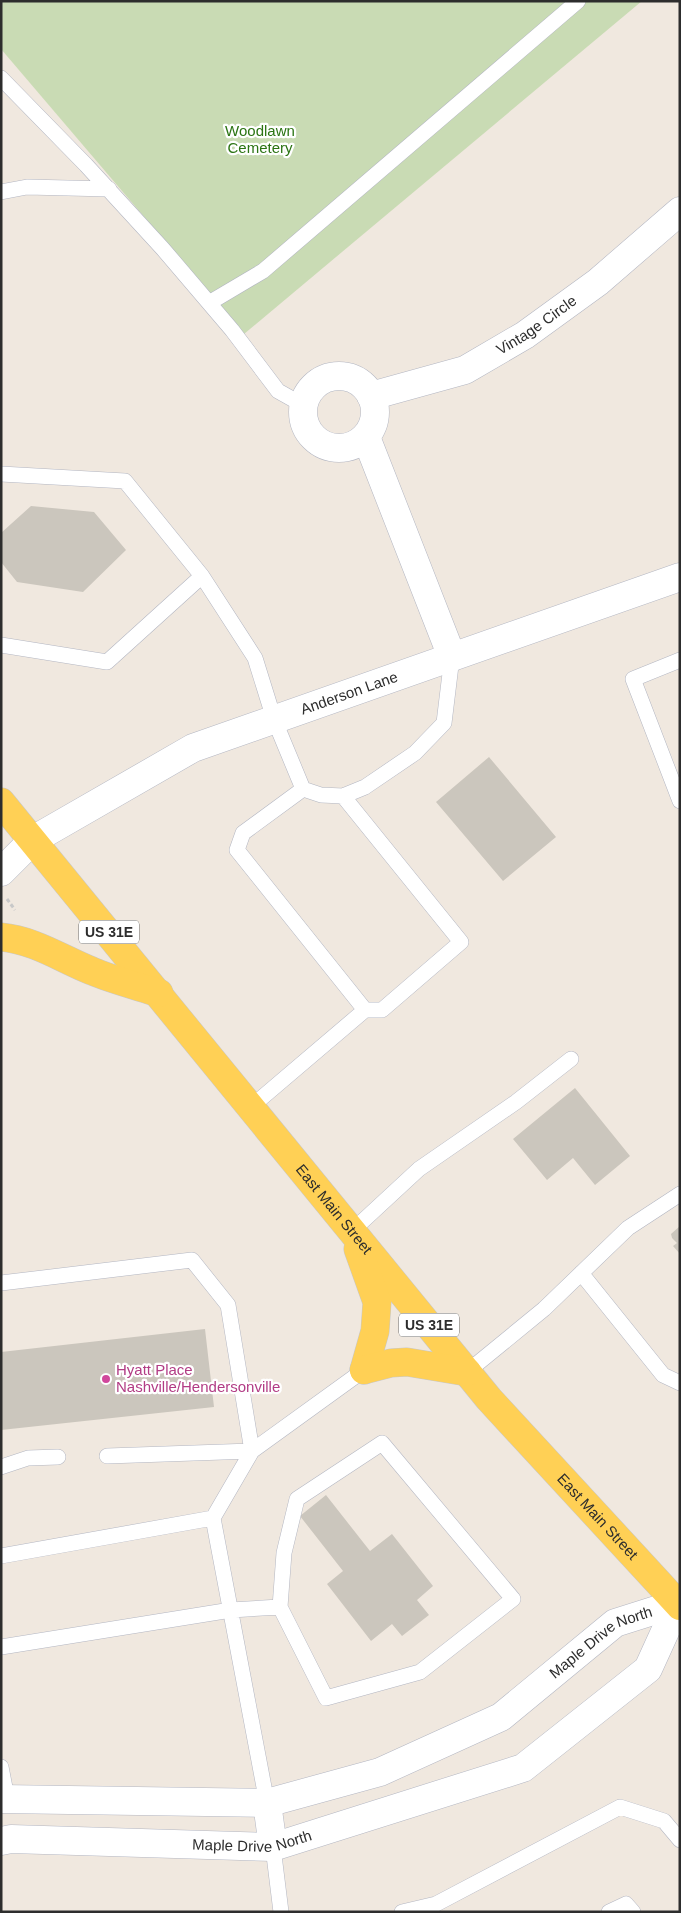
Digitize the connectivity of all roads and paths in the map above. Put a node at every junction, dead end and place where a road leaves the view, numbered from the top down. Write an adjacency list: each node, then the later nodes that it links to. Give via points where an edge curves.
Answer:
1 (578, 1): 7 (lane, via 262,271)
2 (3, 80): 3 (lane); 4 (lane)
3 (1, 100)
4 (109, 189): 5 (lane, via 27,186); 7 (lane)
5 (1, 192)
6 (680, 211): 8 (street, Vintage Circle, via 598,282 525,335 465,370)
7 (209, 303): 9 (lane, via 278,391)
8 (371, 396): 9 (street, via 364,386 349,377 336,376 323,379 308,392); 10 (street, via 375,420)
9 (303, 405): 10 (street, via 308,432 323,446 353,447)
10 (366, 437): 15 (street)
11 (1, 474): 12 (lane, via 125,481)
12 (202, 576): 14 (lane, via 108,662); 17 (lane, via 255,658)
13 (680, 577): 15 (street, Anderson Lane)
14 (1, 645)
15 (452, 658): 17 (street, Anderson Lane); 19 (lane, via 444,723 416,753 365,787)
16 (680, 660): 20 (lane, via 633,679)
17 (274, 719): 18 (lane); 22 (street, Anderson Lane, via 193,748)
18 (303, 789): 19 (lane, via 321,795); 27 (lane, via 243,833 237,850)
19 (343, 796): 27 (lane, via 461,942 382,1010)
20 (680, 800)
21 (1, 802): 22 (main road, East Main Street / US 31E)
22 (34, 840): 23 (street); 24 (street); 26 (main road, East Main Street / US 31E)
23 (1, 853)
24 (1, 872)
25 (1, 938): 26 (main road, via 14,938 37,946 92,971)
26 (159, 993): 29 (main road, East Main Street / US 31E)
27 (365, 1010): 29 (lane)
28 (571, 1059): 31 (lane, via 516,1102 419,1169)
29 (251, 1107): 31 (main road, East Main Street / US 31E)
30 (680, 1194): 32 (lane, via 628,1228)
31 (352, 1231): 34 (main road, via 376,1302 375,1331); 35 (main road, East Main Street / US 31E)
32 (581, 1273): 35 (lane, via 544,1309); 36 (lane, via 663,1375)
33 (1, 1283): 37 (lane, via 192,1260 228,1305)
34 (364, 1370): 35 (main road, via 407,1362); 37 (lane)
35 (467, 1372): 43 (main road, East Main Street / US 31E)
36 (680, 1383)
37 (252, 1451): 38 (lane); 41 (lane)
38 (107, 1456)
39 (58, 1457): 40 (lane, via 28,1458)
40 (1, 1467)
41 (213, 1518): 42 (lane); 45 (lane)
42 (1, 1556)
43 (679, 1604): 49 (street, Maple Drive North, via 615,1623 501,1717 380,1772); 52 (street, Maple Drive North, via 648,1669 522,1768)
44 (280, 1607): 44 (lane, via 326,1698 420,1672 513,1599 382,1443 297,1499 284,1553); 45 (lane)
45 (231, 1610): 46 (lane); 49 (lane)
46 (1, 1647)
47 (1, 1767): 48 (lane)
48 (4, 1799): 49 (street, Maple Drive North); 50 (street)
49 (267, 1803): 52 (street)
50 (6, 1840): 52 (street, Maple Drive North)
51 (680, 1840): 54 (lane, via 664,1821 620,1807 436,1904)
52 (274, 1847): 53 (lane)
53 (281, 1912)
54 (402, 1912)
55 (609, 1912): 56 (lane, via 626,1904)
56 (633, 1912)

